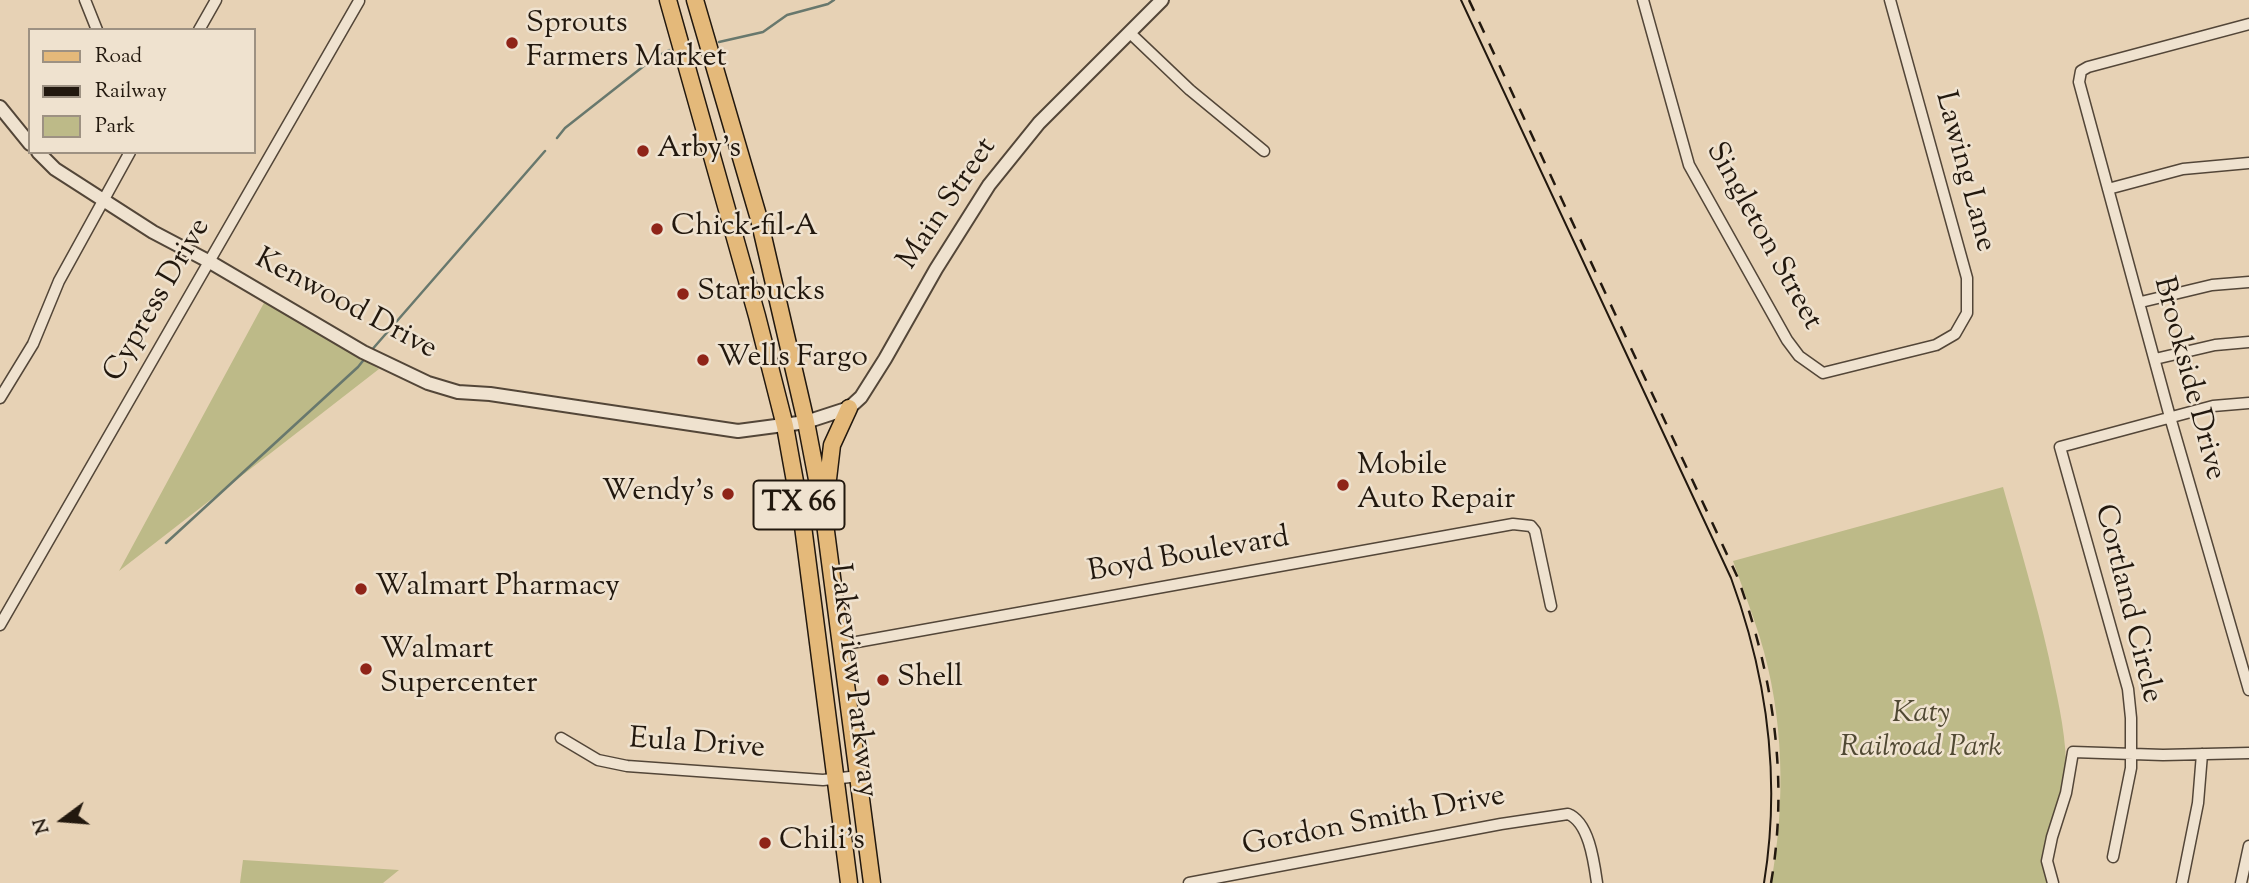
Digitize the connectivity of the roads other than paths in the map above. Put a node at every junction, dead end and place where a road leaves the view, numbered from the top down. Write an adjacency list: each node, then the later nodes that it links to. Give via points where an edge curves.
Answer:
1 (85, 0): 10 (street)
2 (216, 0): 11 (street)
3 (668, 0): 19 (main road, Lakeview Parkway / TX 66)
4 (695, 0): 15 (main road, Lakeview Parkway / TX 66)
5 (1162, 0): 12 (street, Main Street)
6 (1643, 0): 27 (street, Singleton Street, via 1689,165 1800,356 1823,373)
7 (1890, 0): 27 (street, Lawing Lane, via 1967,278 1967,313 1955,334)
8 (359, 1): 23 (street, Cypress Drive)
9 (2249, 24): 21 (street, Brookside Drive, via 2081,71 2079,82)
10 (96, 28)
11 (200, 28)
12 (1130, 33): 16 (street); 31 (street, Main Street, via 1039,123 989,185 885,359)
13 (0, 107): 14 (street)
14 (28, 142)
15 (738, 148): 19 (main road); 33 (main road, Lakeview Parkway / TX 66)
16 (1264, 151)
17 (39, 154): 22 (street, Kenwood Drive)
18 (129, 154): 22 (street)
19 (712, 155): 34 (main road, Lakeview Parkway / TX 66)
20 (2249, 163): 21 (street, via 2183,169)
21 (2108, 189): 25 (street, Brookside Drive)
22 (103, 200): 23 (street, Kenwood Drive); 29 (street, via 59,281 33,344)
23 (210, 262): 34 (street, Kenwood Drive, via 383,362 458,392 738,431); 37 (street, Cypress Drive)
24 (2249, 282): 25 (street, via 2212,285)
25 (2141, 302): 28 (street, Brookside Drive)
26 (2249, 342): 28 (street)
27 (1936, 345)
28 (2155, 359): 32 (street, Brookside Drive)
29 (0, 398)
30 (2249, 403): 32 (street, via 2213,406)
31 (849, 408): 33 (street); 35 (main road, via 832,445)
32 (2171, 418): 40 (street, Brookside Drive); 43 (street, Cortland Circle, via 2060,447 2128,689)
33 (806, 422): 34 (street); 35 (main road, Lakeview Parkway / TX 66)
34 (785, 426): 39 (main road, Lakeview Parkway / TX 66)
35 (824, 516): 38 (main road, Lakeview Parkway / TX 66)
36 (1551, 606): 38 (street, Boyd Boulevard, via 1538,538 1531,526 1513,524)
37 (0, 625)
38 (840, 645): 39 (main road); 45 (main road, Lakeview Parkway / TX 66)
39 (819, 650): 46 (main road, Lakeview Parkway / TX 66)
40 (2249, 690)
41 (561, 738): 46 (street, Eula Drive, via 598,760 627,766)
42 (2249, 753): 44 (street)
43 (2131, 754): 44 (street); 48 (street, Cortland Circle); 53 (street, via 2073,752 2047,861)
44 (2202, 754): 54 (street, via 2198,803)
45 (859, 776): 46 (street, Eula Drive); 50 (main road, Lakeview Parkway / TX 66)
46 (836, 779): 49 (main road, Lakeview Parkway / TX 66)
47 (2249, 846): 55 (street)
48 (2113, 857)
49 (849, 883)
50 (872, 883)
51 (1189, 883): 52 (street, Gordon Smith Drive, via 1568,814 1584,827)
52 (1597, 883)
53 (2053, 883)
54 (2182, 883)
55 (2241, 883)

